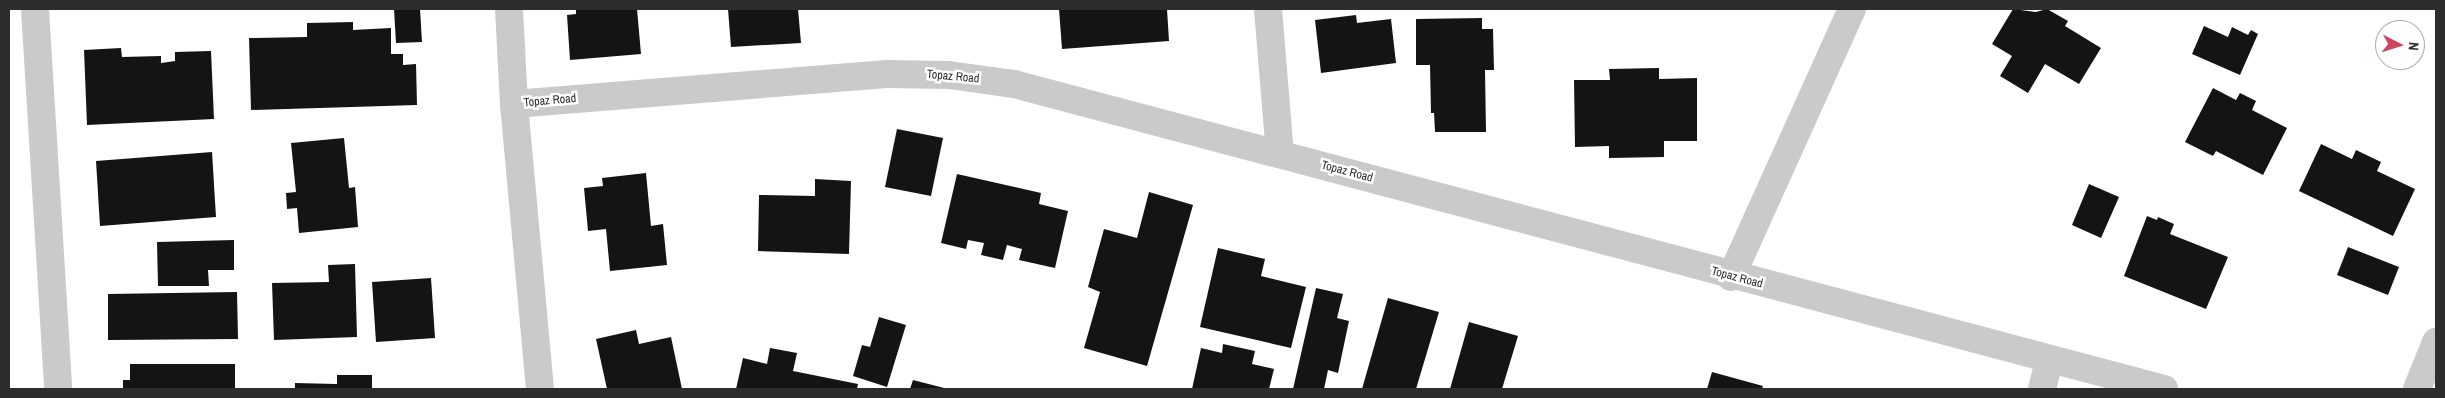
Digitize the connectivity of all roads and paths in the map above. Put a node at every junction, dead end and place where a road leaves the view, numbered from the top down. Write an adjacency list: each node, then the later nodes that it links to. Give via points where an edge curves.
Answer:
1 (35, 9): 10 (street)
2 (510, 9): 5 (street)
3 (1268, 9): 6 (street)
4 (1852, 9): 7 (street)
5 (514, 104): 6 (street, Topaz Road, via 887,74 949,75 1014,84); 11 (street)
6 (1280, 154): 7 (street, Topaz Road)
7 (1731, 277): 9 (street, Topaz Road)
8 (2436, 342): 14 (street)
9 (2049, 360): 12 (street); 13 (street, Topaz Road)
10 (58, 389)
11 (540, 389)
12 (2042, 389)
13 (2164, 389)
14 (2417, 389)

